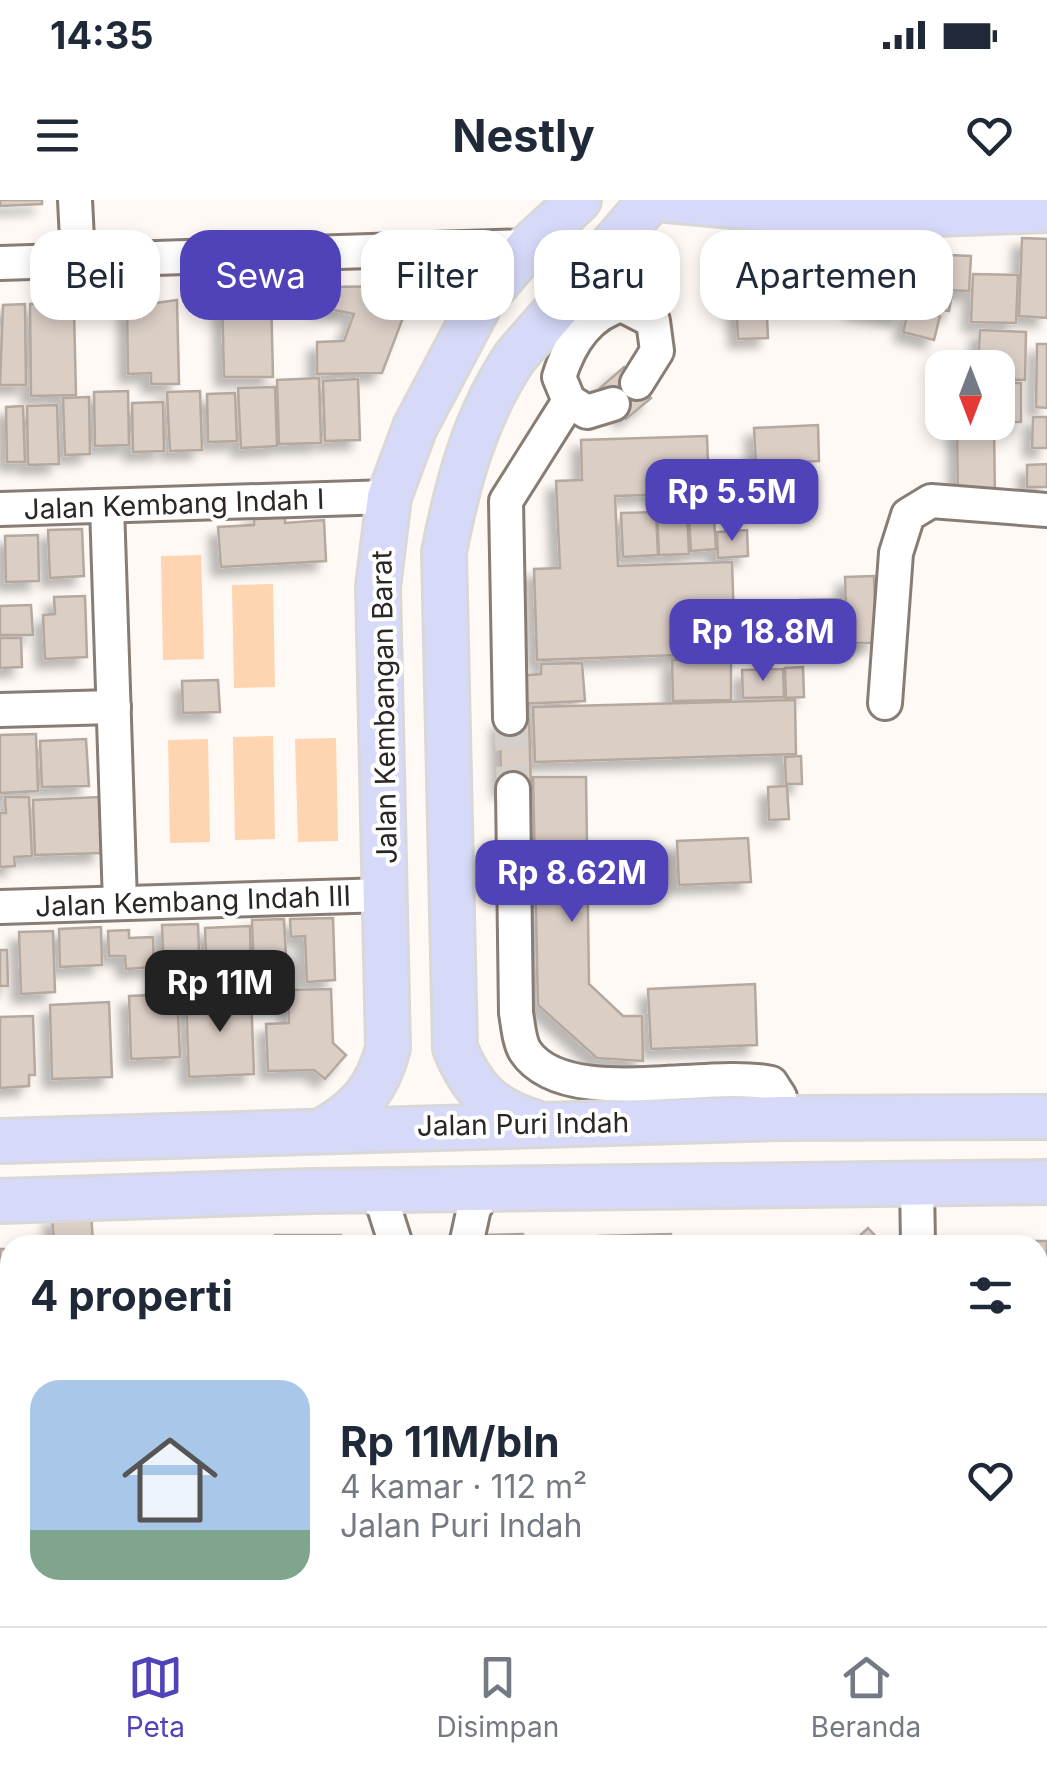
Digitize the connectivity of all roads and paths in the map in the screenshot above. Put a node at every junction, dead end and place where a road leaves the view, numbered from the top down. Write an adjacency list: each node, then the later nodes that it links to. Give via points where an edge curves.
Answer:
1 (75, 200): 8 (street)
2 (578, 200): 10 (main road, Jalan Kembangan Barat)
3 (651, 200): 9 (main road)
4 (667, 200): 7 (main road)
5 (801, 200): 7 (main road)
6 (1047, 210): 7 (main road)
7 (852, 217)
8 (77, 230)
9 (625, 230)
10 (529, 246): 11 (street); 21 (main road, Jalan Kembangan Barat, via 482,302 415,427)
11 (160, 257)
12 (30, 261): 13 (street)
13 (0, 262)
14 (546, 320): 18 (main road)
15 (593, 320): 17 (street)
16 (651, 320): 19 (street, via 657,351 625,394 587,412)
17 (568, 348): 18 (street); 19 (street, via 558,377)
18 (514, 356): 20 (main road, via 478,422)
19 (570, 400): 22 (street)
20 (456, 486): 22 (street); 27 (main road)
21 (368, 497): 23 (street, Jalan Kembang Indah I); 26 (main road, Jalan Kembangan Barat)
22 (506, 501): 31 (street)
23 (107, 506): 24 (street, Jalan Kembang Indah I); 29 (street)
24 (0, 510)
25 (1047, 510): 28 (street, via 930,501 908,516 896,553)
26 (379, 551): 27 (main road, via 396,577 412,581 436,568); 33 (main road, Jalan Kembangan Barat)
27 (444, 552): 36 (main road)
28 (885, 703)
29 (114, 706): 30 (street); 34 (street)
30 (0, 710)
31 (510, 718)
32 (513, 789): 39 (street, via 516,1013 524,1050 548,1072 579,1082 771,1084)
33 (386, 894): 34 (street, Jalan Kembang Indah III); 37 (main road, Jalan Kembangan Barat)
34 (120, 903): 35 (street, Jalan Kembang Indah III)
35 (0, 907)
36 (452, 952): 37 (main road, via 434,974 421,977 396,968); 40 (main road, via 455,1048 466,1076 498,1107)
37 (388, 956): 41 (main road, Jalan Kembangan Barat, via 388,1048 381,1074 368,1097)
38 (1047, 1116): 39 (main road, Jalan Puri Indah)
39 (781, 1118): 40 (main road, Jalan Puri Indah)
40 (539, 1124): 41 (main road, Jalan Puri Indah)
41 (325, 1129): 42 (main road, Jalan Puri Indah)
42 (0, 1141)
43 (1047, 1182): 44 (main road)
44 (916, 1184): 45 (main road); 50 (street)
45 (488, 1188): 46 (main road); 49 (street, via 474,1208)
46 (365, 1190): 47 (main road); 48 (street, via 384,1204)
47 (0, 1201)
48 (393, 1235)
49 (468, 1235)
50 (918, 1235)

